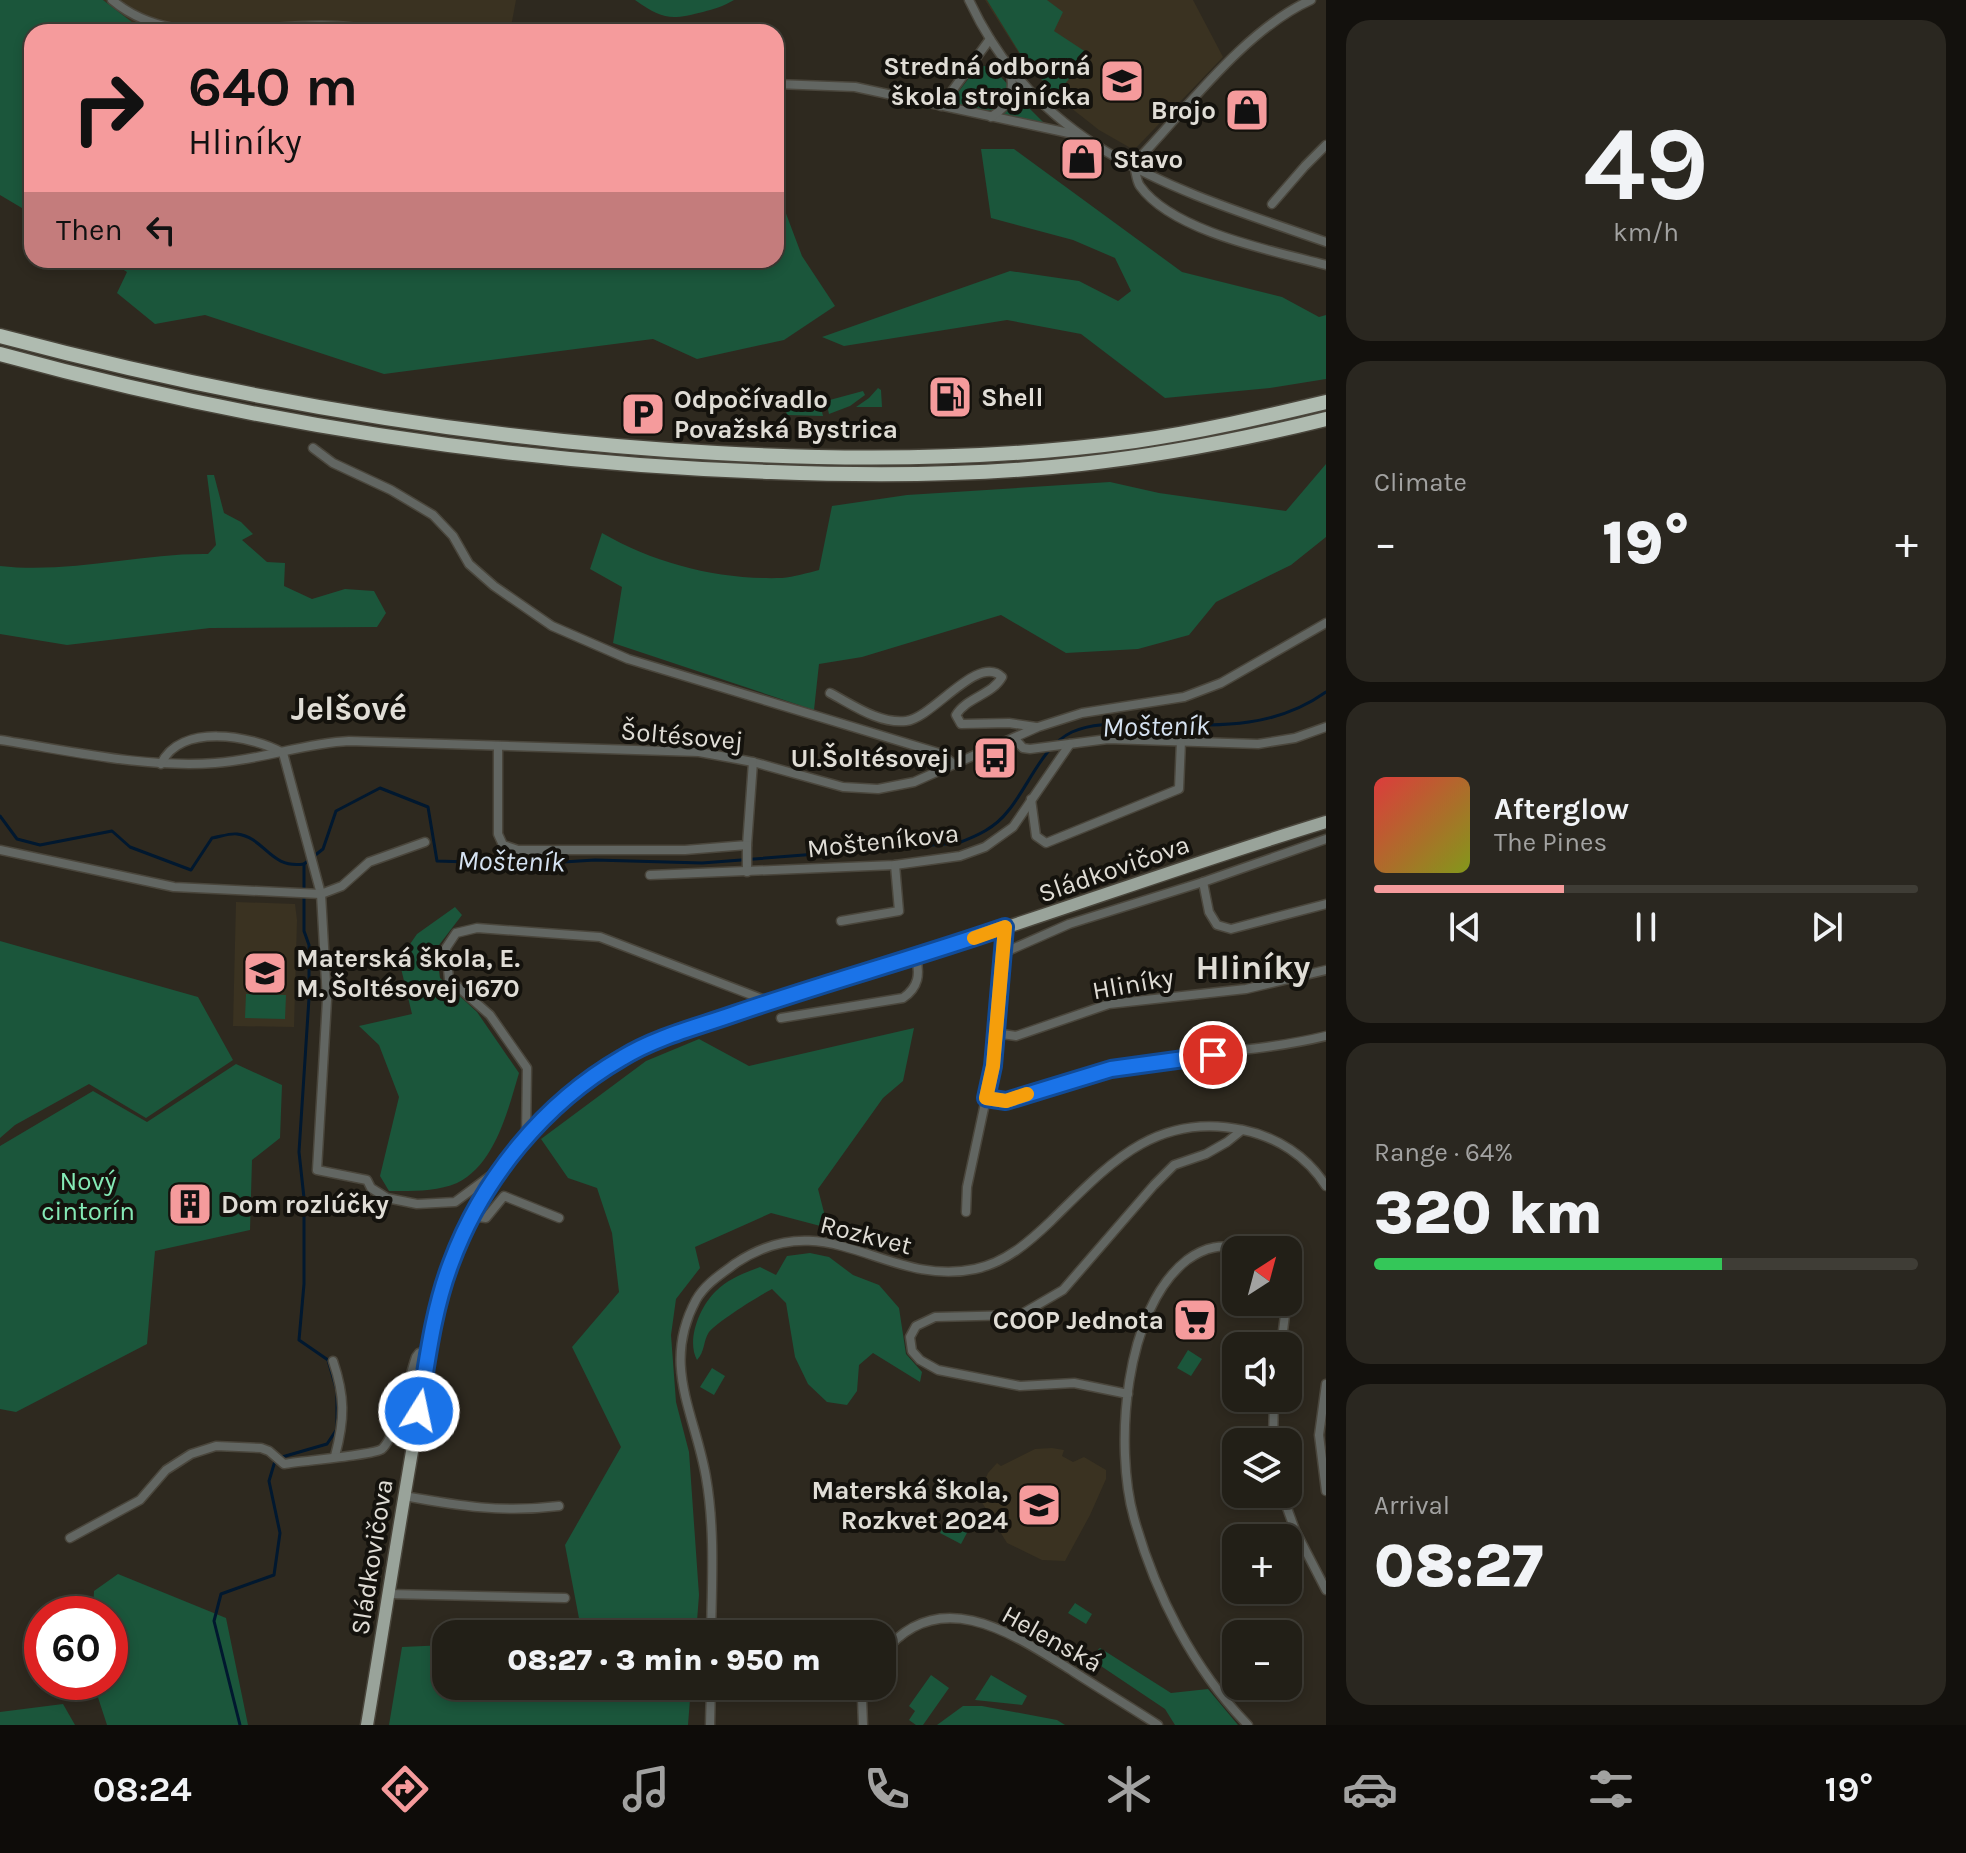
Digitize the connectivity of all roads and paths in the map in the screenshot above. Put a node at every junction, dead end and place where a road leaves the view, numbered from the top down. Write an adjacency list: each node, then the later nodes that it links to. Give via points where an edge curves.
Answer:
1 (112, 0): 4 (street, via 137,18)
2 (969, 0): 5 (street)
3 (1311, 0): 12 (street, via 1275,19 1229,62)
4 (158, 24)
5 (990, 39): 6 (street); 8 (street)
6 (1009, 67): 9 (street, via 1012,95 1005,108); 10 (street)
7 (784, 84): 8 (street, via 855,87)
8 (941, 106): 9 (street)
9 (990, 117): 10 (street)
10 (1080, 136): 12 (street)
11 (1326, 145): 13 (street)
12 (1135, 169): 14 (street); 15 (street, via 1139,185 1163,208 1202,229)
13 (1272, 204)
14 (1326, 242)
15 (1326, 265)
16 (0, 336): 18 (highway, via 170,379 322,409 519,438 723,454 887,458 1017,453 1137,441)
17 (0, 354): 19 (highway, via 305,423 664,468 836,474 1020,470 1184,449)
18 (1326, 402)
19 (1326, 419)
20 (313, 448): 33 (street, via 433,515 469,564 552,626 628,659 939,753)
21 (1326, 623): 23 (street, Šoltésovej, via 1209,688)
22 (830, 693): 23 (street, via 871,715 908,721 987,670 1002,677 961,706 956,715 961,724)
23 (1038, 727): 25 (street, Šoltésovej)
24 (1326, 727): 27 (street, via 1258,744)
25 (1014, 738): 28 (street, via 1030,749); 33 (street, Šoltésovej)
26 (0, 740): 32 (street, Šoltésovej)
27 (1181, 741): 28 (street); 34 (street, via 1179,789 1046,843 1036,836)
28 (1070, 744): 34 (street, Mošteníkova)
29 (498, 746): 30 (street, Šoltésovej, via 349,741); 31 (street, Šoltésovej, via 699,752); 39 (street, Mošteníkova, via 498,834 503,845 518,850 685,850)
30 (283, 753): 32 (street, Šoltésovej, via 229,762); 32 (street, via 251,740 197,737 173,747); 43 (street)
31 (753, 762): 33 (street, Šoltésovej, via 843,787 878,789 914,782); 39 (street)
32 (161, 764)
33 (954, 764)
34 (1031, 799): 40 (street, Mošteníkova, via 1013,827 985,847)
35 (1326, 822): 46 (main road, Sládkovičova)
36 (1326, 839): 42 (street, Sládkovičova)
37 (425, 842): 43 (street, via 369,862 342,886)
38 (0, 850): 43 (street, via 174,887)
39 (747, 859): 40 (street, Mošteníkova); 41 (street, Mošteníkova)
40 (895, 865): 45 (street, via 899,911)
41 (650, 875)
42 (1203, 882): 44 (street, via 1209,912 1217,925 1231,929); 47 (street, Sládkovičova, via 1069,924)
43 (321, 894): 57 (street, via 327,1000 317,1170 367,1180 387,1198 417,1204 455,1202)
44 (1326, 904)
45 (841, 921)
46 (1005, 927): 47 (street); 48 (main road, Sládkovičova)
47 (1003, 953): 52 (street)
48 (916, 957): 50 (main road, Sládkovičova); 51 (street, via 919,976 903,998)
49 (1326, 970): 52 (street, Hliníky, via 1246,989 1109,1004 1016,1036)
50 (770, 1002): 56 (main road, Sládkovičova, via 622,1058); 56 (street, via 600,937 477,928 456,933 446,948 449,979 490,1015 527,1068)
51 (781, 1018)
52 (995, 1033): 54 (street)
53 (1326, 1036): 54 (street, via 1111,1069 1006,1101)
54 (986, 1098): 59 (street)
55 (1242, 1130): 58 (street, Rozkvet, via 1286,1146); 66 (street, via 1206,1154 1174,1165 1063,1290 1020,1315 935,1317 916,1326 910,1337 912,1351 938,1370 1020,1386 1074,1383); 76 (street, Rozkvet, via 1199,1127 1142,1143 1099,1174 1034,1237 990,1266 927,1270 803,1240 765,1247 716,1277 696,1300 680,1362 706,1477)
56 (526, 1138): 57 (main road, Sládkovičova)
57 (501, 1169): 60 (main road, Sládkovičova)
58 (1326, 1186)
59 (966, 1212)
60 (472, 1216): 61 (street, via 486,1218 504,1196); 63 (main road, Sládkovičova, via 445,1279)
61 (559, 1218)
62 (1222, 1245): 66 (street, via 1207,1248 1174,1270 1153,1302)
63 (429, 1350): 67 (street, Sládkovičova, via 416,1357 392,1434 381,1449); 69 (main road, Sládkovičova)
64 (333, 1361): 67 (street, via 343,1413)
65 (1326, 1384): 68 (street, via 1319,1435)
66 (1128, 1394): 84 (street, via 1126,1480 1147,1562 1191,1649)
67 (335, 1456): 72 (street, Sládkovičova, via 284,1464 261,1448 216,1446 191,1454 166,1470 140,1500)
68 (1326, 1491)
69 (404, 1496): 70 (street, via 519,1511); 74 (main road, Sládkovičova)
70 (559, 1506)
71 (1287, 1508): 73 (street)
72 (70, 1538)
73 (1326, 1590)
74 (388, 1594): 75 (street); 80 (main road, Sládkovičova)
75 (565, 1598)
76 (711, 1620)
77 (896, 1639): 83 (street, Helenská, via 914,1626 948,1617 968,1619 1009,1633)
78 (711, 1700): 81 (street)
79 (862, 1700): 82 (street)
80 (367, 1725)
81 (710, 1725)
82 (863, 1725)
83 (1158, 1725)
84 (1248, 1725)

